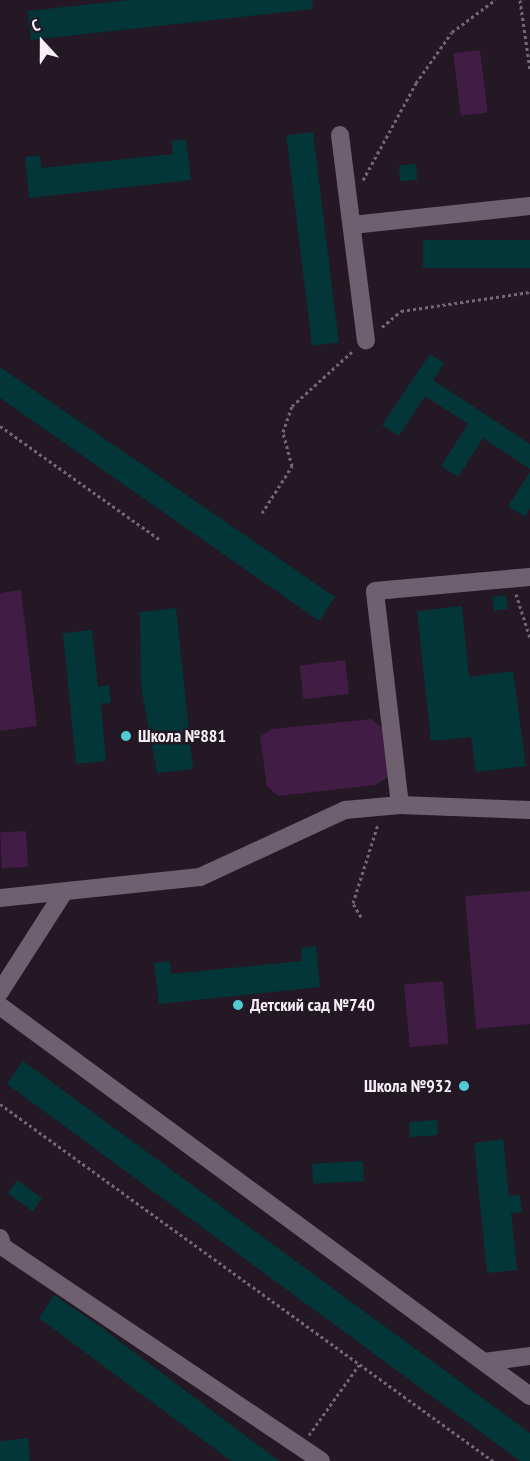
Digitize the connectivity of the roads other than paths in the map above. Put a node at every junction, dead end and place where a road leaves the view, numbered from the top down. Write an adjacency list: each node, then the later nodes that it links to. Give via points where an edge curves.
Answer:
1 (340, 135): 3 (lane)
2 (530, 206): 3 (lane)
3 (352, 225): 4 (lane)
4 (366, 340)
5 (521, 577): 6 (lane, via 375,591)
6 (400, 805): 7 (lane); 8 (lane, via 345,810 200,877)
7 (530, 810)
8 (62, 895): 9 (lane); 10 (lane)
9 (0, 898)
10 (0, 992)
11 (0, 1006): 14 (lane)
12 (0, 1238): 16 (lane, via 3,1247)
13 (530, 1356): 14 (lane)
14 (484, 1362): 15 (lane)
15 (530, 1396)
16 (321, 1461)

